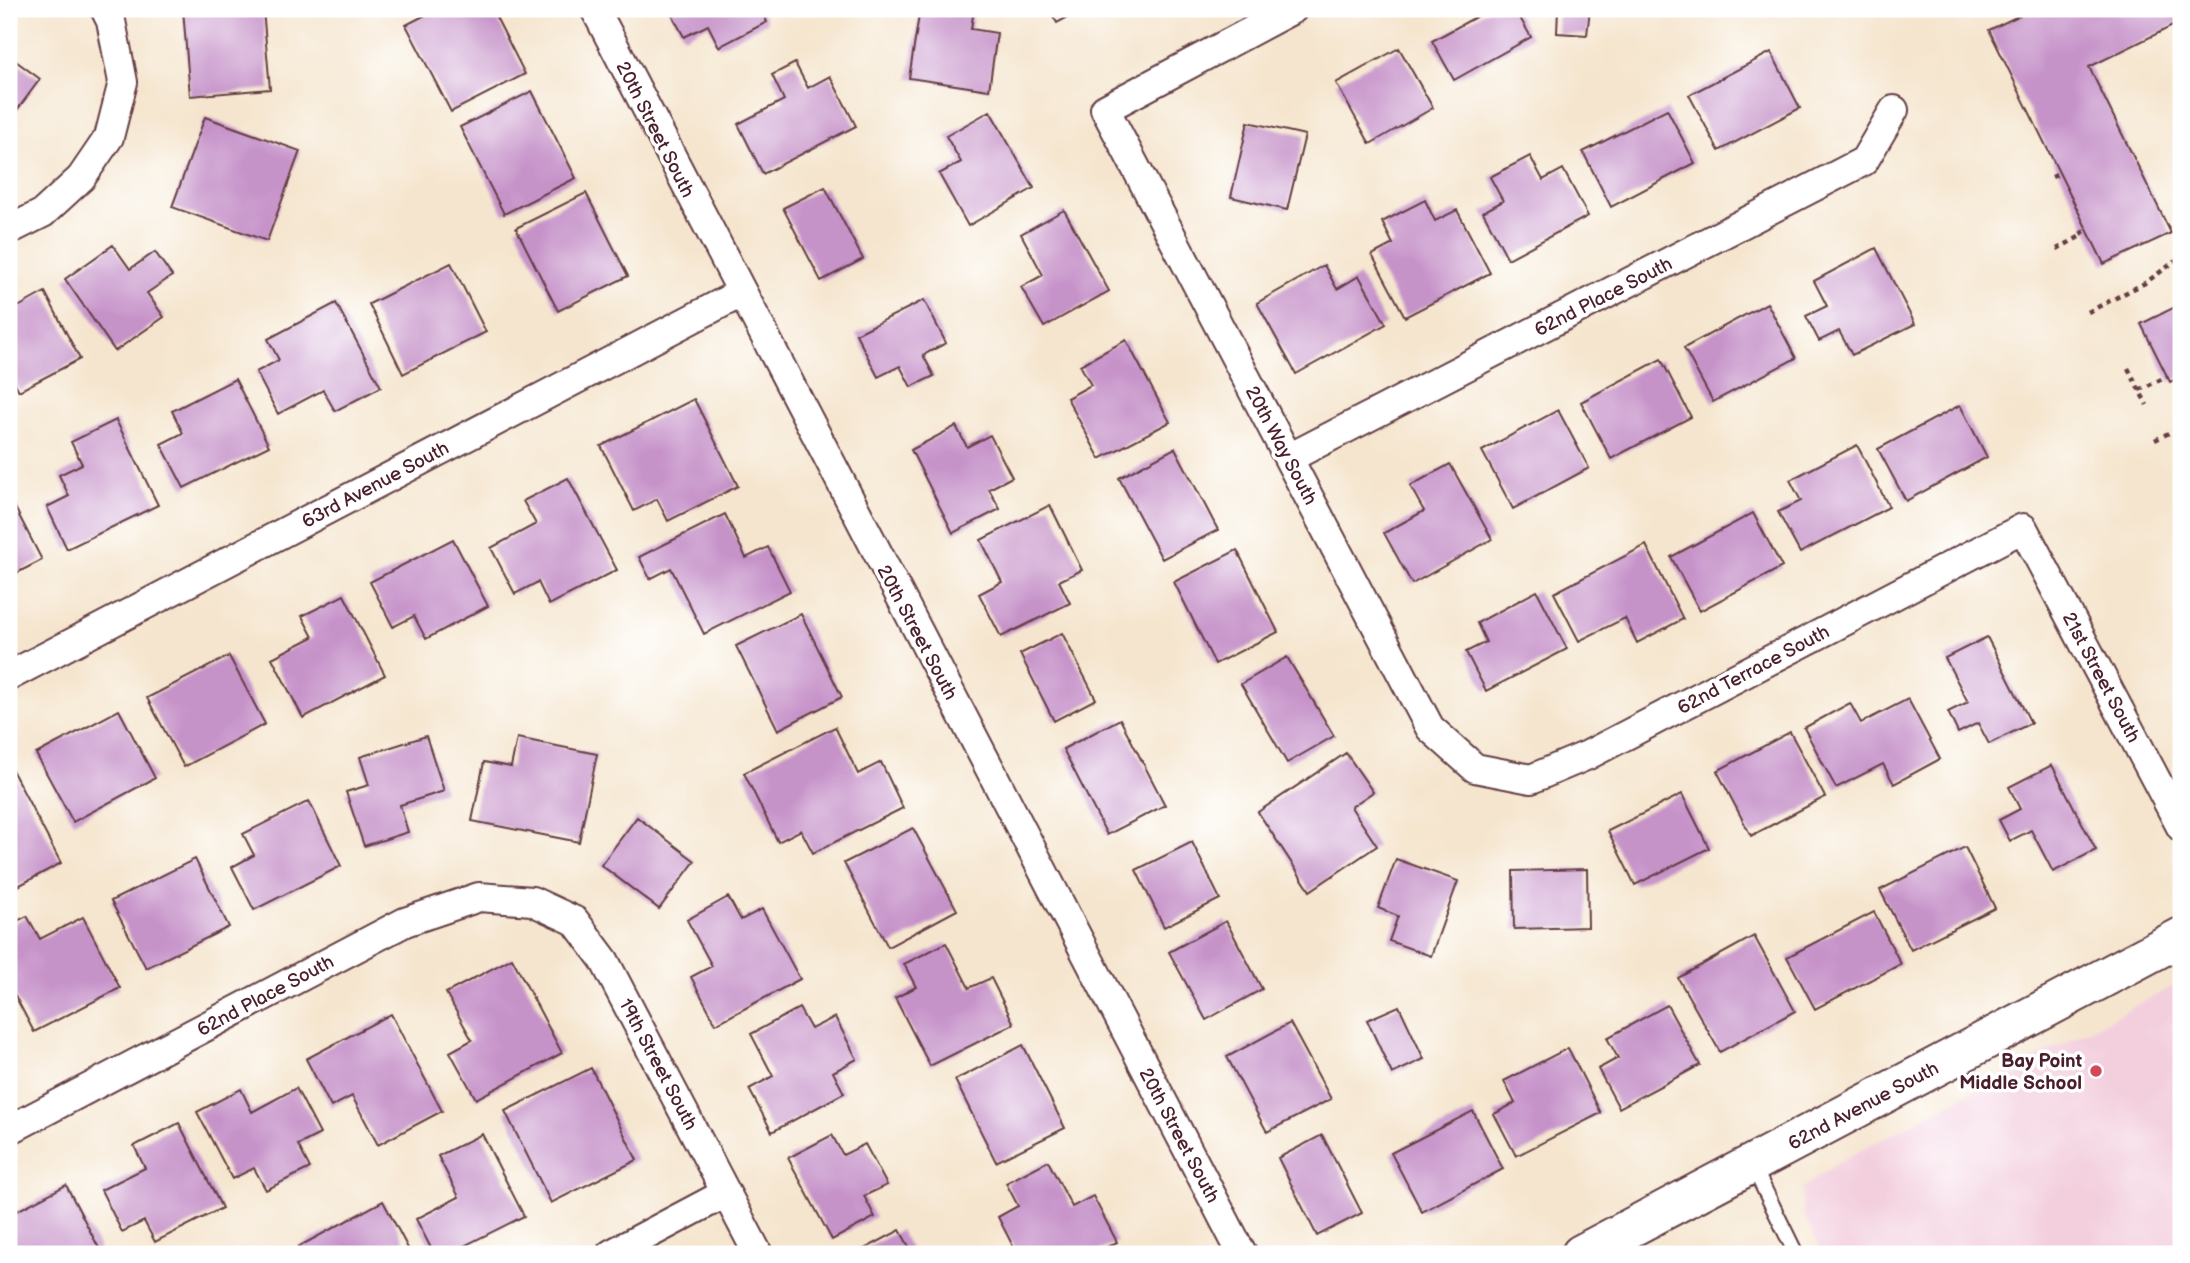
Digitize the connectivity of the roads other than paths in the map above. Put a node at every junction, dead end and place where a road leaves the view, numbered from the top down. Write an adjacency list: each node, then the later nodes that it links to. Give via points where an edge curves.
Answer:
1 (105, 9): 5 (street, via 123,82 109,137 81,178 43,213)
2 (595, 9): 6 (street, 20th Street South)
3 (1293, 9): 7 (street, 20th Way South, via 1105,109)
4 (1894, 110): 7 (street, 62nd Place South, via 1864,161)
5 (9, 230)
6 (741, 293): 9 (street, 63rd Avenue South); 19 (street, 20th Street South)
7 (1289, 458): 10 (street, 20th Way South, via 1430,728)
8 (2024, 528): 10 (street, 62nd Terrace South, via 1588,755 1531,779); 11 (street, 21st Street South)
9 (9, 676)
10 (1475, 768)
11 (2181, 827)
12 (532, 901): 14 (street, 62nd Place South, via 479,897 405,922); 16 (street, 19th Street South, via 575,921 604,960)
13 (2181, 937): 15 (street, 62nd Avenue South)
14 (9, 1130)
15 (1752, 1164): 20 (street, 62nd Avenue South); 21 (lane)
16 (726, 1194): 17 (street); 18 (street, 19th Street South)
17 (611, 1254)
18 (758, 1254)
19 (1242, 1254)
20 (1581, 1254)
21 (1796, 1254)

